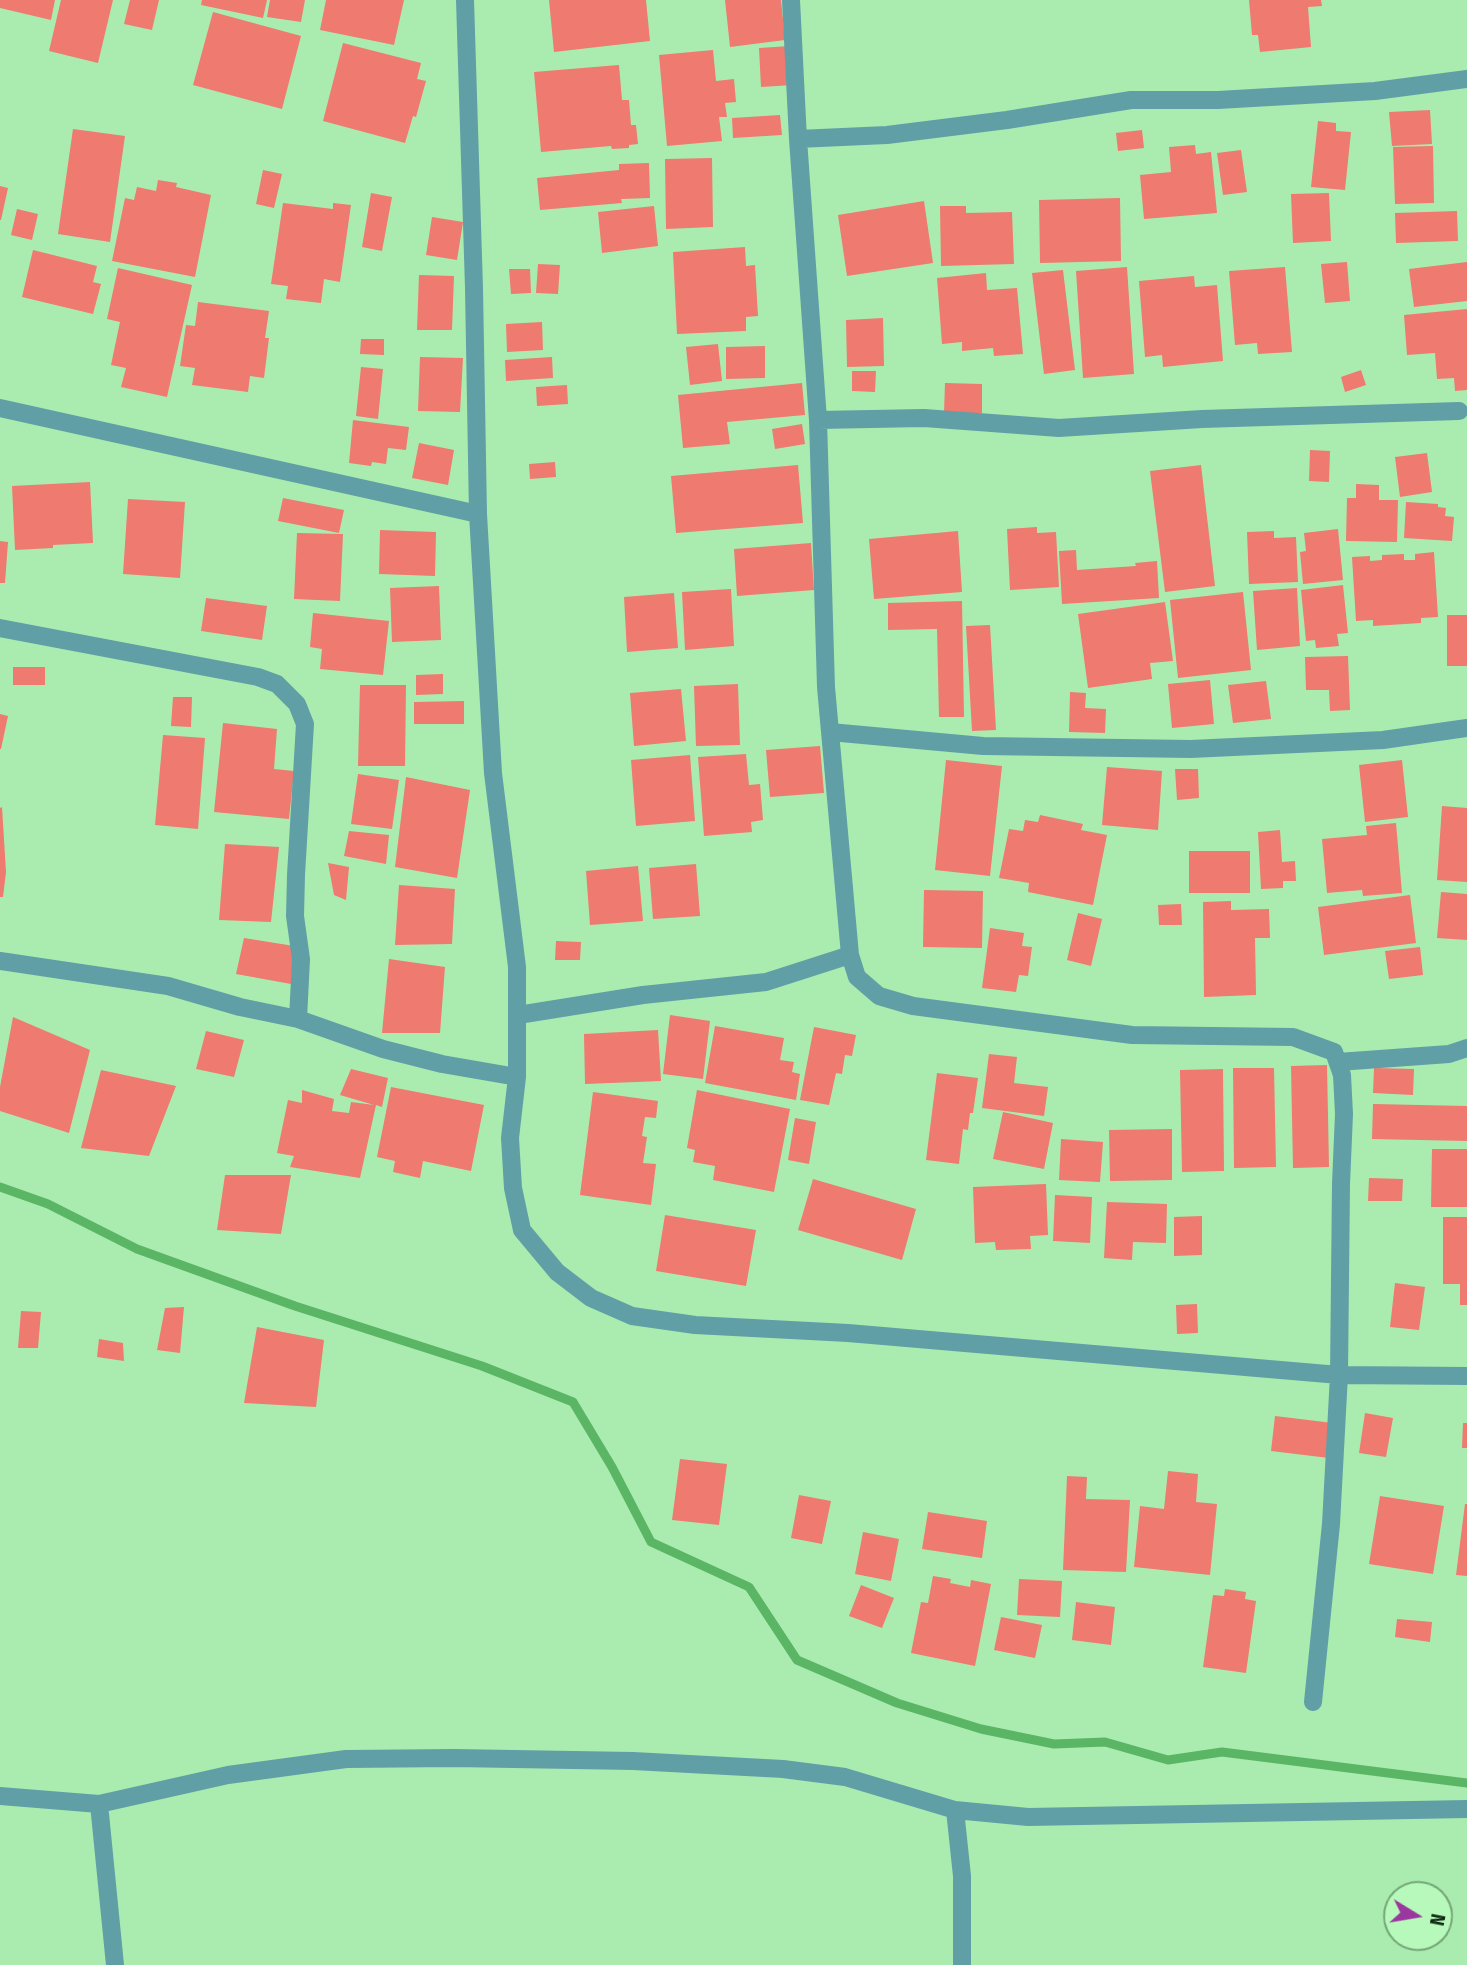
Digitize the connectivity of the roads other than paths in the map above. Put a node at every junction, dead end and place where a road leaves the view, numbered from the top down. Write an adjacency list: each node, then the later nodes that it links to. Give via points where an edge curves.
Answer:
1 (465, 0): 8 (street)
2 (792, 0): 4 (street)
3 (1467, 79): 4 (street, via 1376,91 1131,100 887,135)
4 (798, 139): 7 (street)
5 (0, 408): 8 (street)
6 (1459, 411): 7 (street, via 1059,428 924,418)
7 (818, 420): 11 (street)
8 (478, 514): 14 (street, via 493,773 517,967)
9 (0, 628): 15 (street, via 258,677 277,684 297,705 305,724 295,916 301,960)
10 (1467, 728): 11 (street, via 1383,740 1191,749 983,746)
11 (830, 732): 12 (street)
12 (850, 955): 14 (street, via 766,982); 17 (street, via 857,977 879,996 913,1006 1132,1035 1293,1037 1334,1052)
13 (0, 961): 15 (street, via 168,986)
14 (517, 1015): 18 (street)
15 (298, 1020): 18 (street, via 383,1049)
16 (1467, 1048): 17 (street, via 1449,1055)
17 (1338, 1062): 19 (street, via 1345,1115)
18 (517, 1077): 19 (street, via 510,1138 522,1230 557,1272 592,1298 632,1316 695,1325 848,1333)
19 (1339, 1375): 20 (street); 21 (street, via 1331,1524)
20 (1467, 1376)
21 (1313, 1702)
22 (0, 1796): 23 (street)
23 (99, 1804): 25 (street, via 228,1775 346,1759 454,1758 783,1769 845,1777); 26 (street)
24 (1467, 1809): 25 (street, via 1028,1817)
25 (954, 1810): 27 (street, via 962,1876)
26 (115, 1965)
27 (962, 1965)

